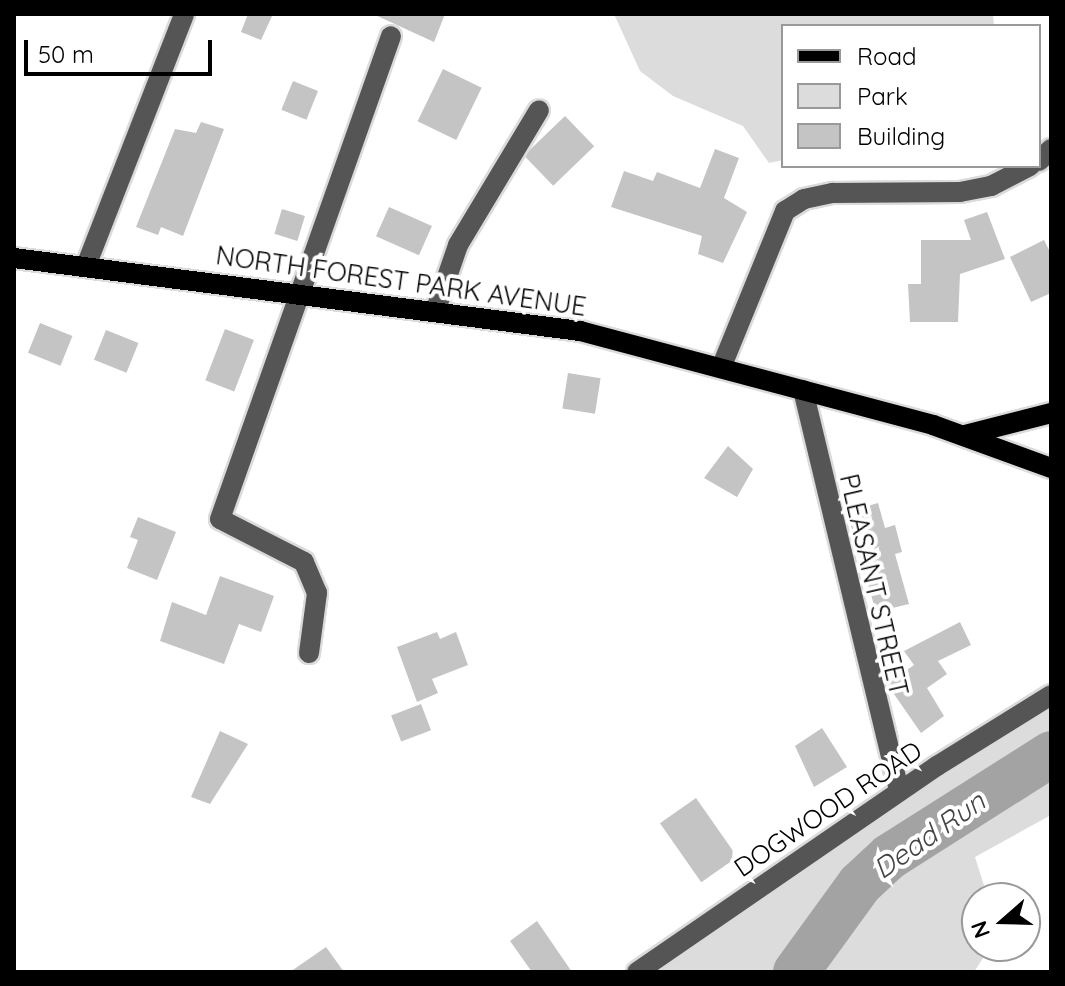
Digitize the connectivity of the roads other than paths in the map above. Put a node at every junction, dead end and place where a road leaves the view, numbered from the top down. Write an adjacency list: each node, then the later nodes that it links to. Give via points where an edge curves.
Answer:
1 (184, 14): 6 (street)
2 (391, 36): 7 (street)
3 (539, 110): 8 (street, via 458,245)
4 (1026, 168): 9 (street, via 991,186 960,192 833,193 804,199 785,211)
5 (14, 258): 6 (main road, NORTH FOREST PARK AVENUE)
6 (86, 266): 7 (main road, NORTH FOREST PARK AVENUE)
7 (303, 292): 8 (main road, NORTH FOREST PARK AVENUE); 14 (street, via 220,519 304,562 317,593)
8 (436, 309): 9 (main road, NORTH FOREST PARK AVENUE, via 567,328)
9 (721, 368): 10 (main road, NORTH FOREST PARK AVENUE)
10 (803, 390): 12 (main road, NORTH FOREST PARK AVENUE); 16 (street, PLEASANT STREET)
11 (1051, 413): 12 (main road)
12 (965, 435): 13 (main road, NORTH FOREST PARK AVENUE)
13 (1051, 468)
14 (309, 653)
15 (1051, 695): 16 (street, DOGWOOD ROAD)
16 (899, 791): 17 (street, DOGWOOD ROAD)
17 (637, 972)

